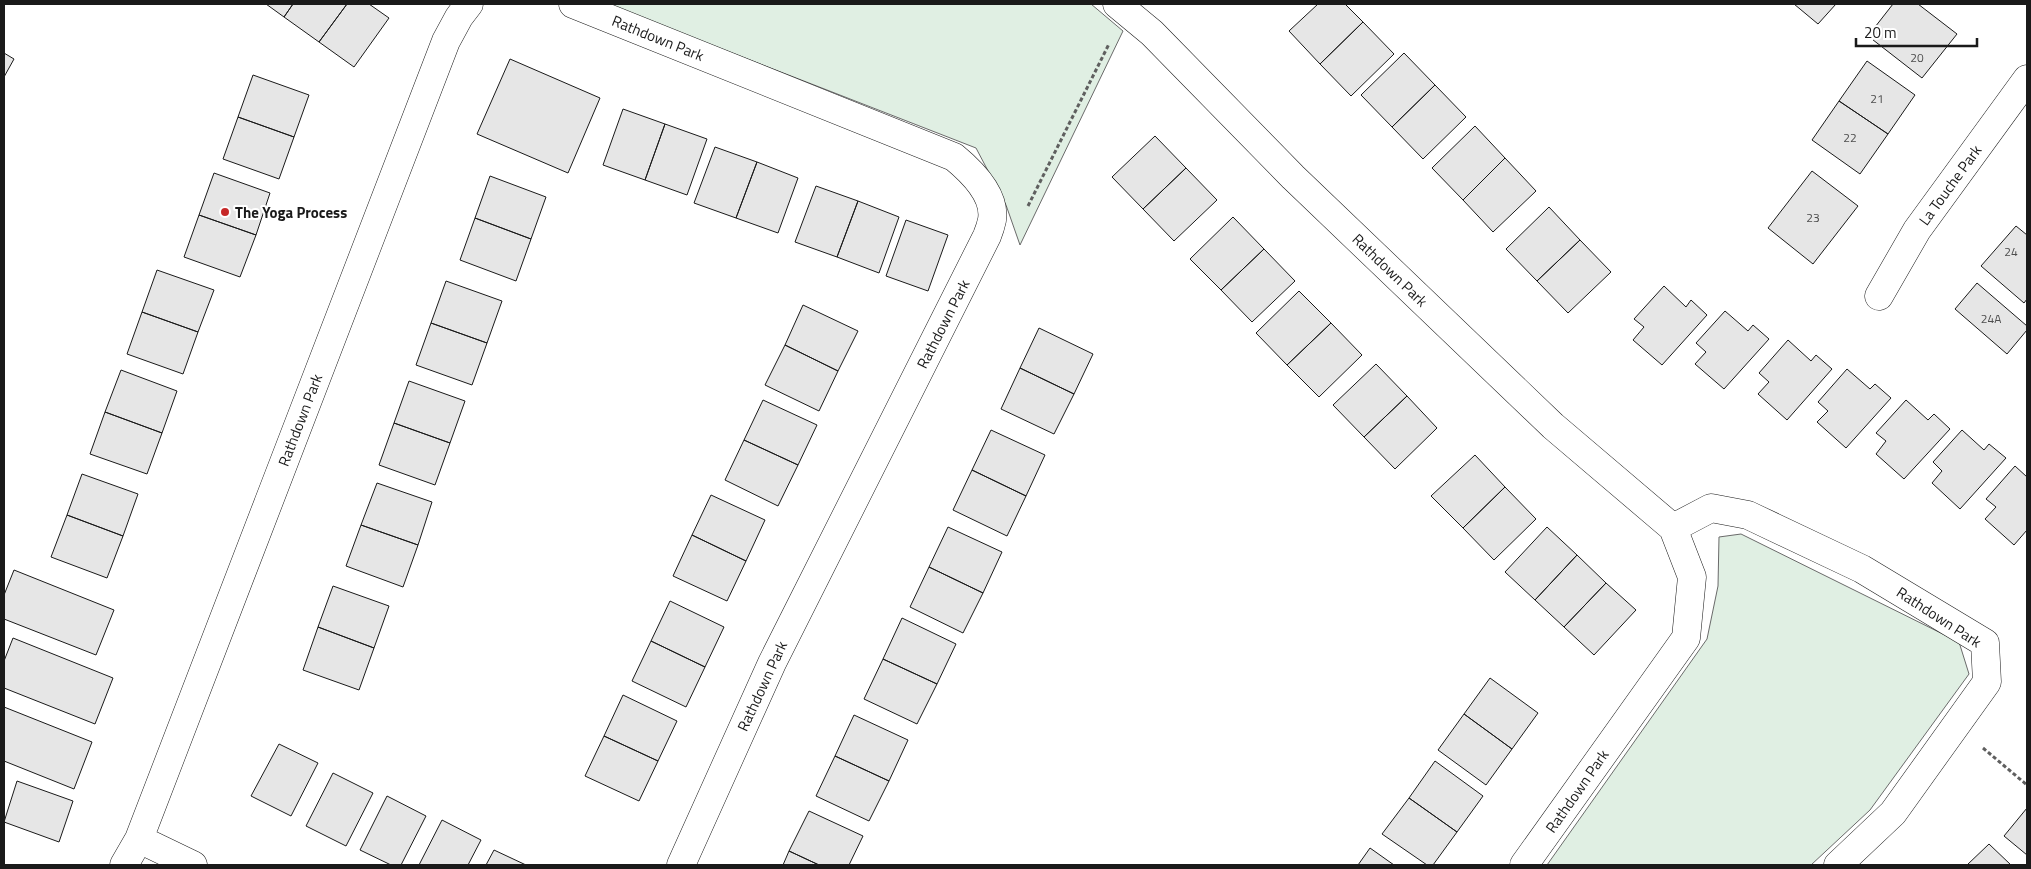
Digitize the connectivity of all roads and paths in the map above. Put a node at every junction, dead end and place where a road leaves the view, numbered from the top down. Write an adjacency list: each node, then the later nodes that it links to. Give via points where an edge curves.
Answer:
1 (469, 4): 10 (street, Rathdown Park, via 446,41)
2 (573, 4): 5 (street, Rathdown Park, via 954,157 980,184 989,200)
3 (1121, 8): 5 (path, via 1016,230); 7 (street, Rathdown Park, via 1152,33 1293,178 1553,426)
4 (2027, 79): 6 (street, La Touche Park, via 1917,230)
5 (992, 218): 13 (street, Rathdown Park, via 987,236 772,663)
6 (1879, 296)
7 (1672, 528): 8 (street, Rathdown Park, via 1711,508 1748,515 1862,569 1985,643 1987,682); 14 (street, Rathdown Park, via 1692,576 1686,638)
8 (1956, 725): 9 (path); 15 (street, Rathdown Park, via 1893,813)
9 (2027, 785)
10 (139, 839): 11 (street, Rathdown Park); 12 (street)
11 (124, 865)
12 (193, 865)
13 (681, 865)
14 (1524, 865)
15 (1838, 865)

